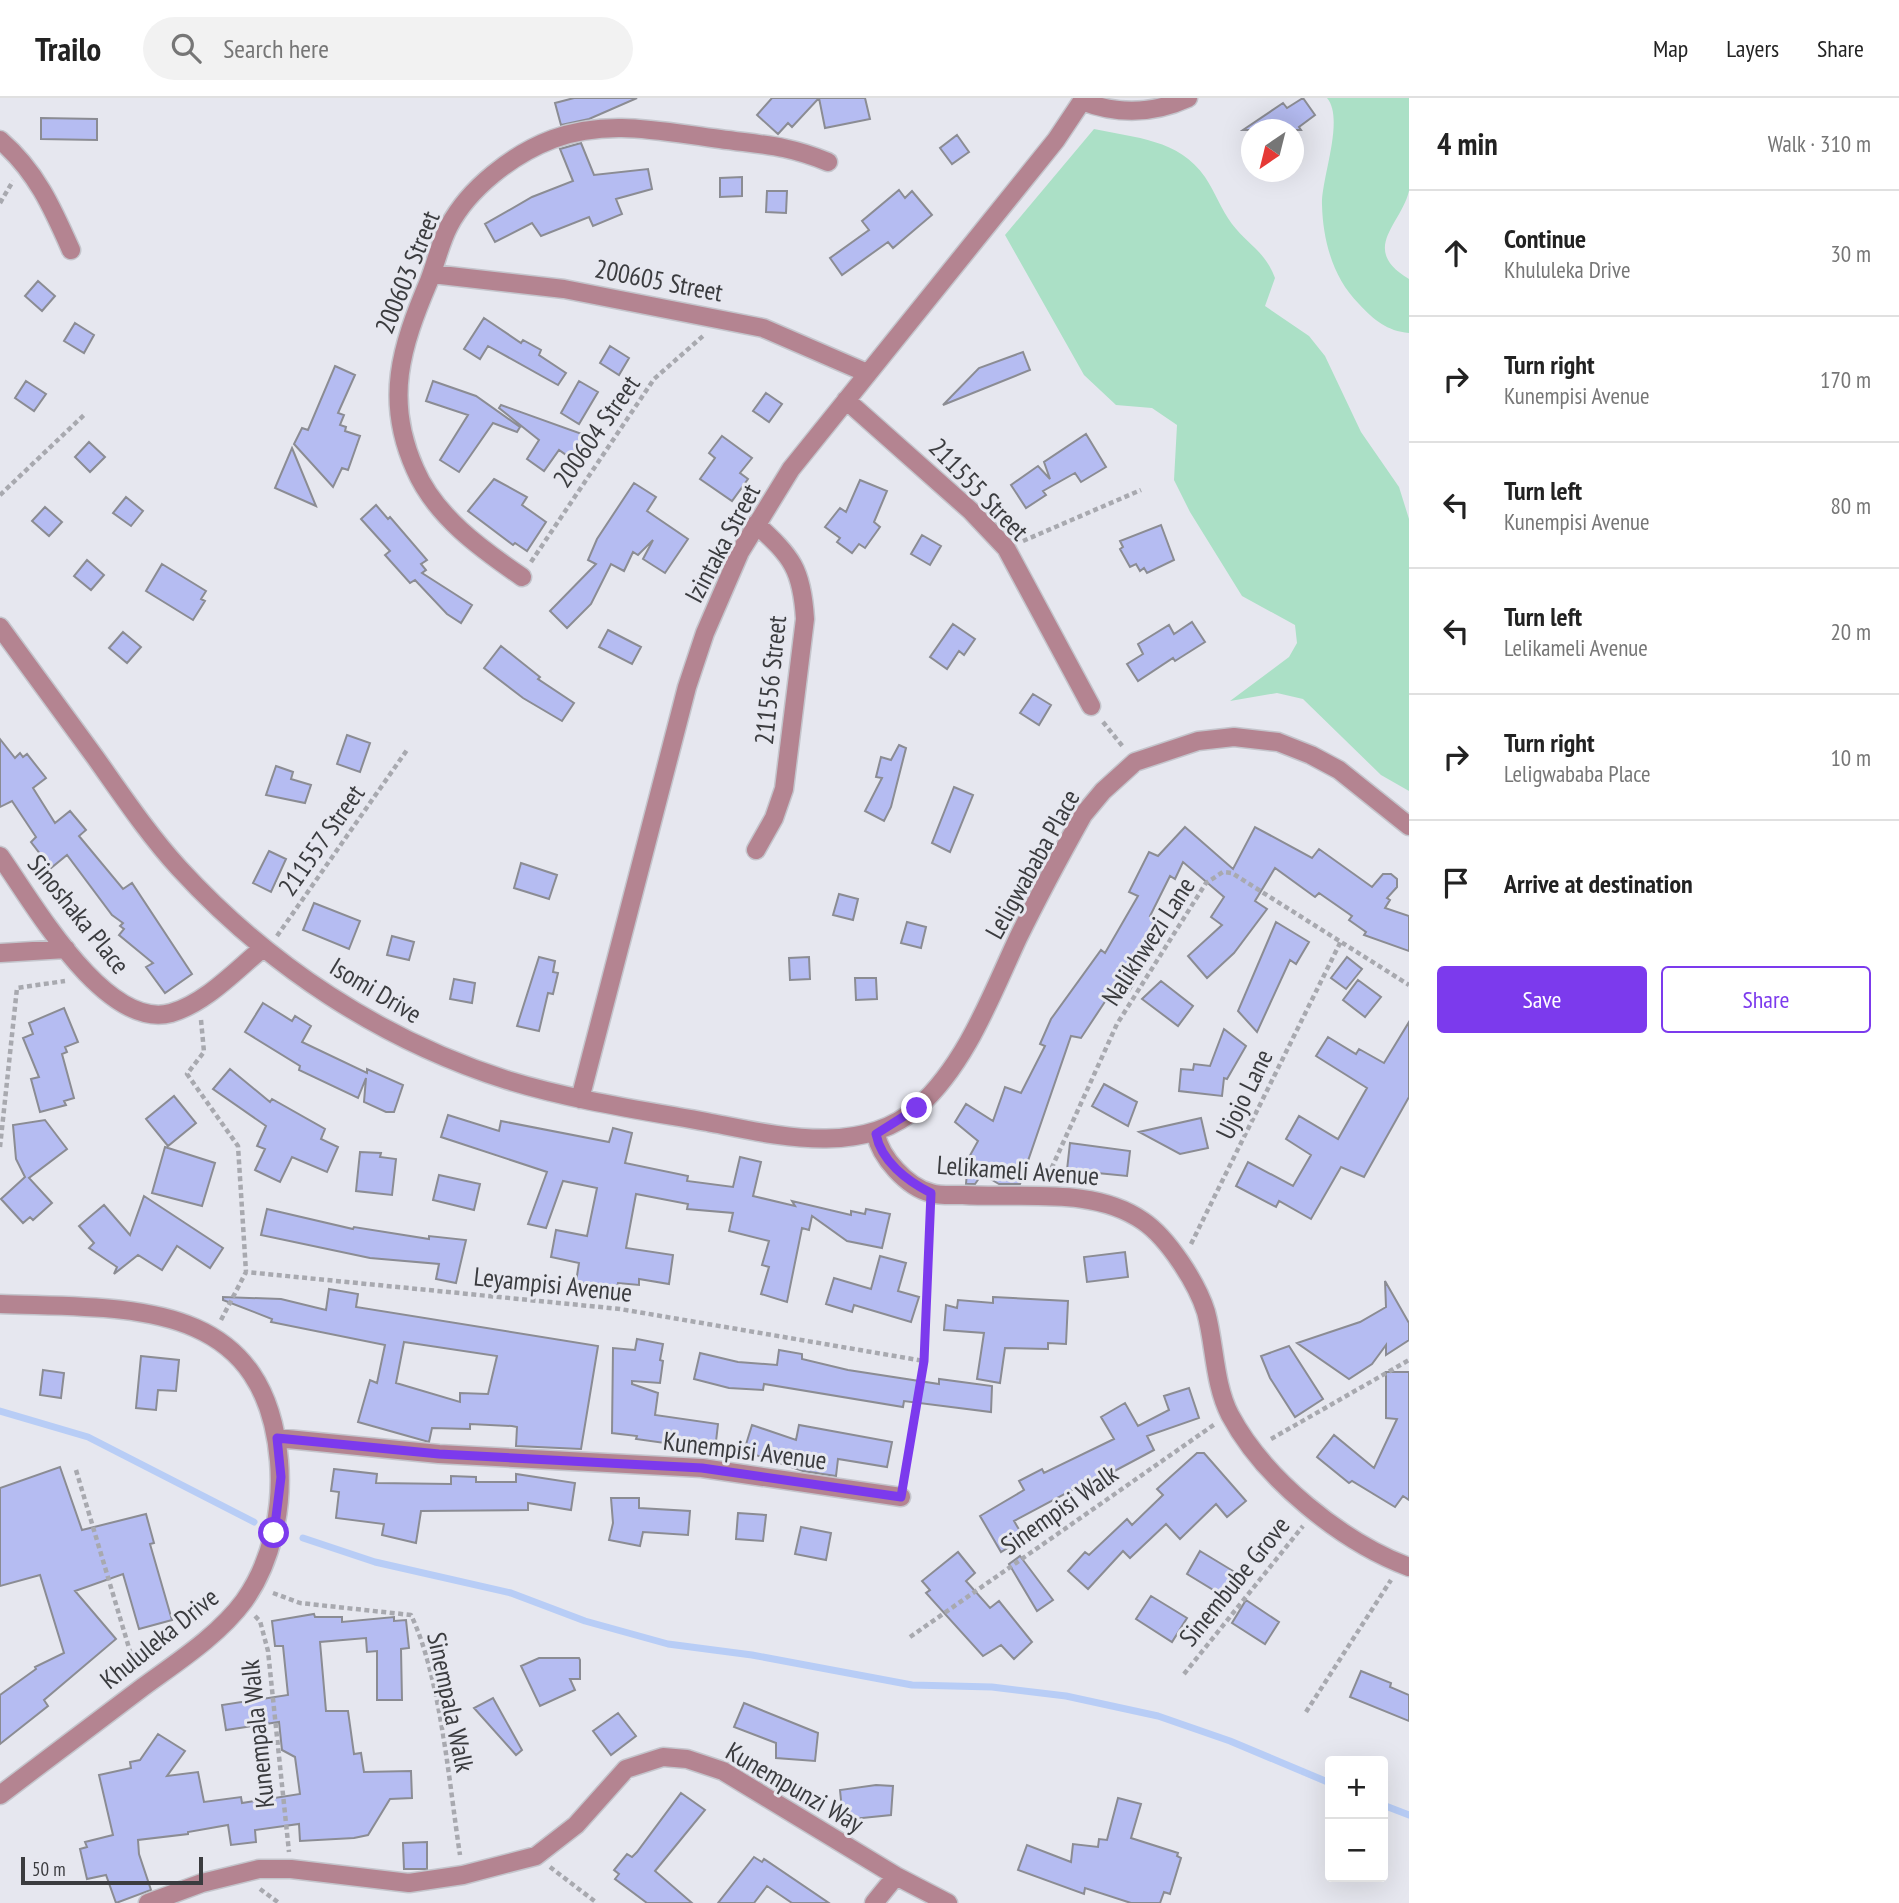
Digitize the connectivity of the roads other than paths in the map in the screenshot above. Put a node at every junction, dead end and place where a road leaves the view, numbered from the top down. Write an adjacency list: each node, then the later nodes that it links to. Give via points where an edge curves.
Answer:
1 (1188, 98): 2 (street, via 1142,112 1108,111)
2 (1083, 100): 7 (street, Izintaka Street, via 1056,140)
3 (0, 140): 5 (street, via 39,182)
4 (828, 162): 6 (street, 200603 Street, via 767,143 592,127 551,140 487,180 449,226)
5 (71, 250)
6 (432, 274): 7 (street, 200605 Street, via 564,289 764,328); 10 (street, 200603 Street, via 408,334 397,383 396,407 406,446 430,496 457,526)
7 (867, 373): 8 (street, Izintaka Street)
8 (846, 400): 9 (street, Izintaka Street); 12 (street, 211555 Street, via 1006,548)
9 (756, 524): 14 (street, 211556 Street, via 793,560 805,618 784,789); 19 (street, Izintaka Street, via 705,633 687,687)
10 (522, 577)
11 (0, 627): 17 (street, Isomi Drive, via 177,866)
12 (1091, 706)
13 (1409, 826): 20 (street, Leligwababa Place, via 1339,770 1278,742 1234,737 1198,741 1135,762 1083,815 953,1066 917,1108)
14 (756, 850)
15 (0, 856): 16 (street, Sinoshaka Place)
16 (66, 948): 17 (street, Sinoshaka Place, via 115,1000 140,1012 169,1013 199,1000); 18 (street)
17 (263, 948): 19 (street, Isomi Drive, via 324,992 411,1042 509,1080)
18 (0, 953)
19 (580, 1099): 20 (street, Isomi Drive, via 774,1135 820,1139)
20 (876, 1134): 24 (street, Lelikameli Avenue, via 878,1148 891,1163 910,1183 931,1193 1113,1203 1144,1222 1181,1263 1205,1310 1230,1414 1255,1449 1314,1511)
21 (0, 1304): 22 (street, Khululeka Drive, via 164,1316 213,1335 255,1379)
22 (277, 1438): 23 (street, Kunempisi Avenue, via 439,1454 702,1468); 25 (street, Khululeka Drive, via 278,1511 267,1556 248,1594 197,1647)
23 (901, 1497)
24 (1405, 1566)
25 (0, 1795)
26 (896, 1876): 27 (street, Kunempunzi Way, via 723,1771 687,1759 663,1757 626,1769 576,1825 536,1856 409,1883 291,1868 237,1873); 28 (street); 29 (street, Kunempunzi Way)
27 (148, 1903)
28 (874, 1903)
29 (948, 1903)

